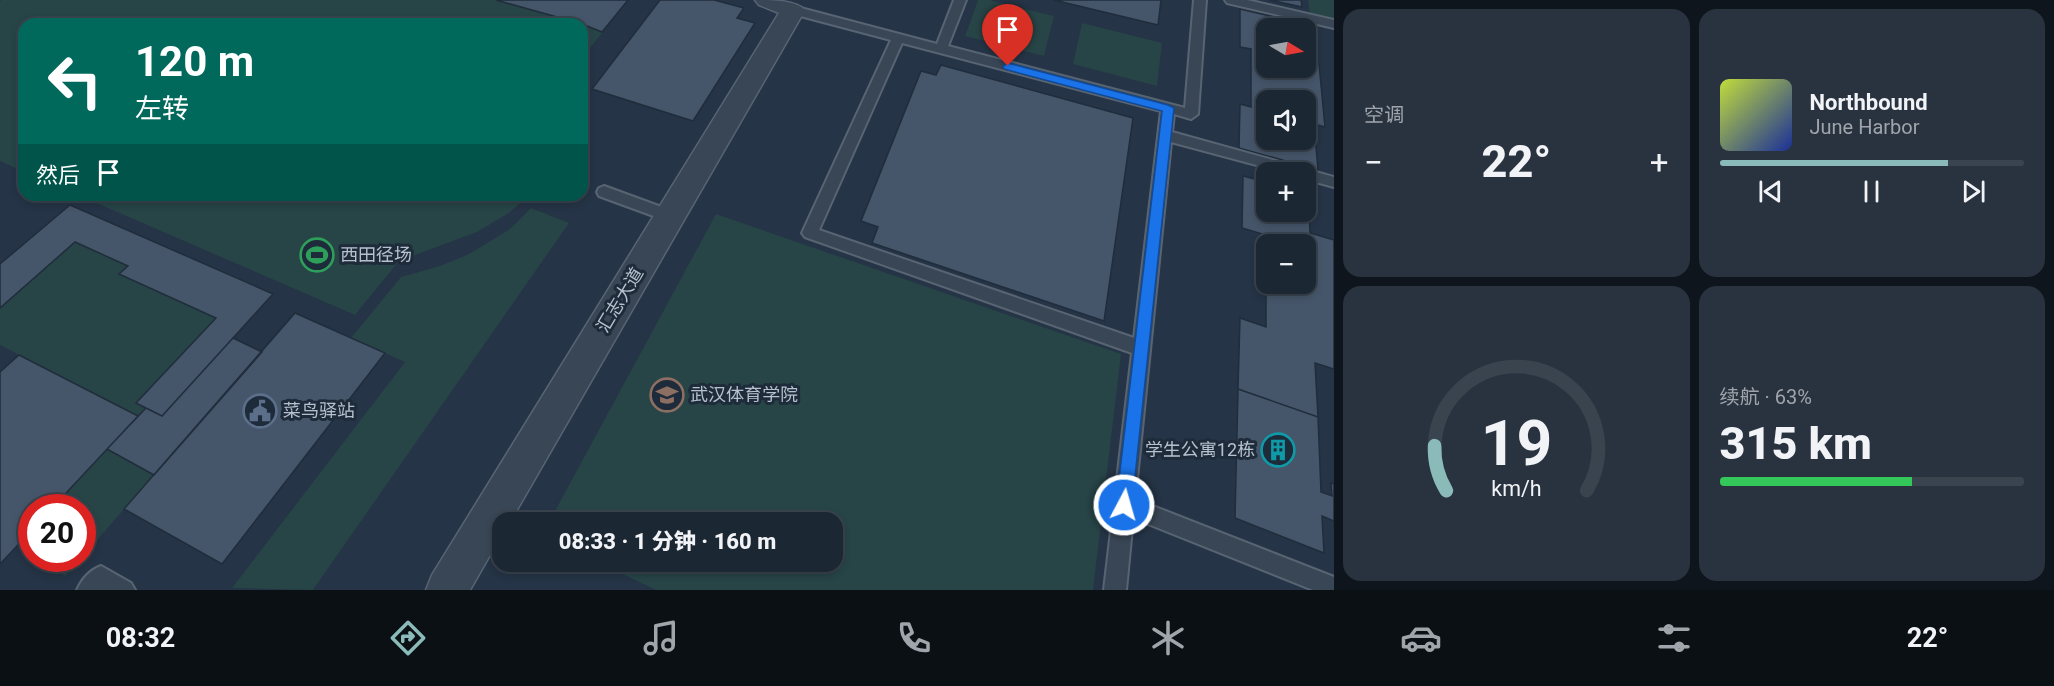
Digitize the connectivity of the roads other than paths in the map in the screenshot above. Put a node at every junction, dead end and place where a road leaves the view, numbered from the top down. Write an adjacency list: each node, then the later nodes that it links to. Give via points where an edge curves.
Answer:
1 (960, 0): 7 (lane)
2 (1200, 0): 8 (lane, via 1191,114)
3 (1231, 0): 5 (lane)
4 (780, 5): 6 (lane); 14 (street, 汇志大道)
5 (1334, 24)
6 (898, 38): 7 (lane); 15 (lane, via 810,233)
7 (941, 49): 8 (lane)
8 (1168, 108): 9 (lane)
9 (1165, 135): 10 (lane); 15 (lane)
10 (1264, 162)
11 (1316, 177): 12 (lane)
12 (1334, 182)
13 (604, 192): 14 (lane)
14 (669, 216): 20 (street, 汇志大道)
15 (1142, 348): 16 (lane)
16 (1124, 505): 17 (lane); 21 (lane)
17 (1334, 588)
18 (88, 590): 19 (lane, via 101,576)
19 (124, 590)
20 (447, 590)
21 (1115, 590)

